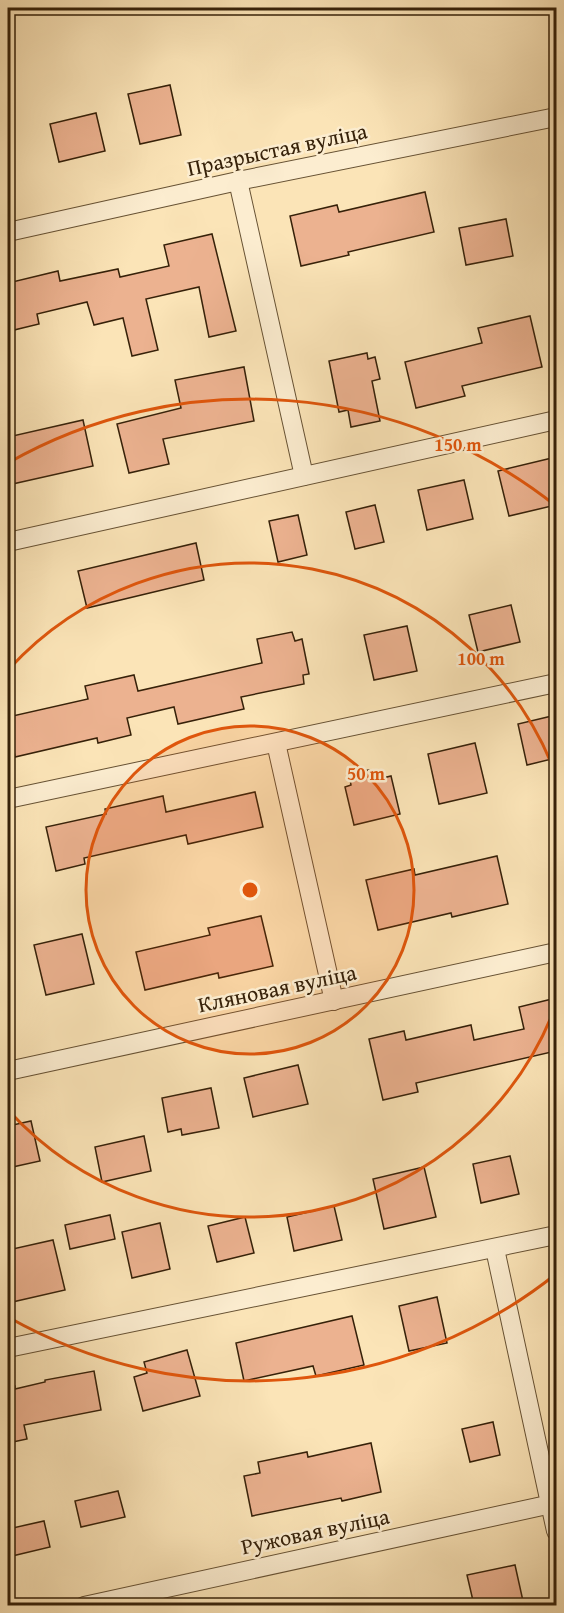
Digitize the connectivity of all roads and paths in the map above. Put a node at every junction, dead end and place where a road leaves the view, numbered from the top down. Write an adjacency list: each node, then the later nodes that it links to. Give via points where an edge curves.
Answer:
1 (556, 117): 2 (street, Празрыстая вуліца)
2 (238, 181): 3 (street, Празрыстая вуліца); 5 (street)
3 (8, 232)
4 (556, 420): 5 (street)
5 (304, 476): 6 (street)
6 (8, 542)
7 (556, 683): 8 (street)
8 (276, 742): 9 (street); 11 (street)
9 (8, 799)
10 (556, 952): 11 (street, Кляновая вуліца)
11 (334, 1000): 12 (street, Кляновая вуліца)
12 (8, 1071)
13 (556, 1235): 14 (street)
14 (495, 1249): 15 (street); 16 (street)
15 (8, 1348)
16 (554, 1503): 17 (street); 18 (street, Ружовая вуліца)
17 (556, 1531)
18 (84, 1605)

